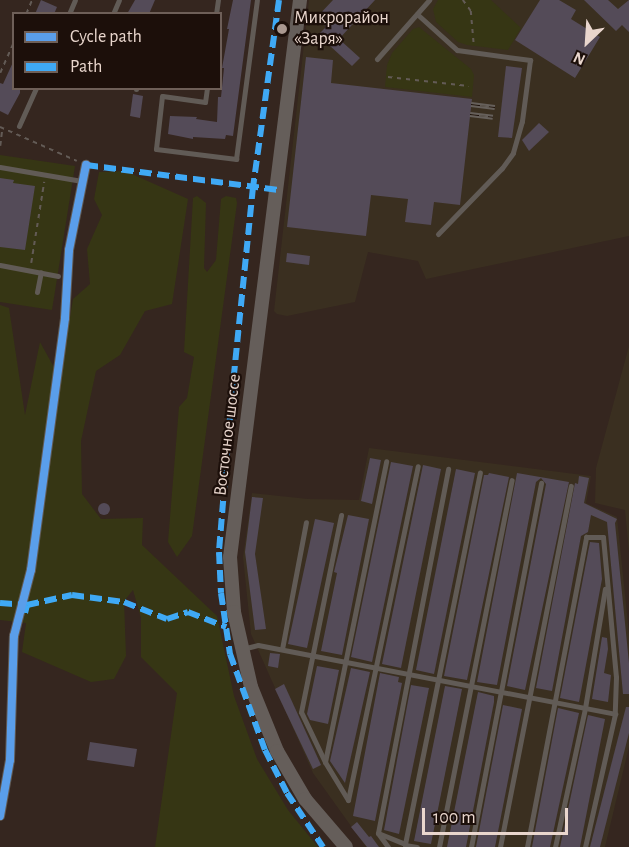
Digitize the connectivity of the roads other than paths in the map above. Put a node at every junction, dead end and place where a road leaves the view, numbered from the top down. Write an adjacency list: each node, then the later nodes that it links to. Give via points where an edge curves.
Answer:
1 (257, 0): 7 (lane, via 236,159 156,149 162,96 205,102)
2 (300, 0): 30 (main road, Восточное шоссе, via 230,557)
3 (429, 0): 4 (lane)
4 (417, 14): 5 (lane); 12 (lane, via 457,50 530,60 522,121 513,153)
5 (377, 59)
6 (35, 90): 8 (lane)
7 (207, 90)
8 (20, 126)
9 (86, 165): 11 (street)
10 (0, 167): 11 (lane)
11 (82, 181): 43 (street, via 69,250 41,505 31,570 14,636 10,760)
12 (438, 234)
13 (0, 264): 14 (lane)
14 (41, 272): 15 (lane); 16 (lane)
15 (58, 276)
16 (37, 292)
17 (386, 461): 32 (lane)
18 (418, 466): 33 (lane)
19 (448, 469): 34 (lane)
20 (480, 472): 35 (lane)
21 (512, 480): 36 (lane)
22 (540, 483): 37 (lane)
23 (571, 486): 38 (lane)
24 (341, 515): 31 (lane)
25 (306, 522): 29 (lane)
26 (606, 581): 27 (lane); 28 (lane); 39 (lane, via 603,537 586,537)
27 (599, 625): 28 (lane); 40 (lane)
28 (610, 627): 41 (lane)
29 (282, 649): 30 (lane, via 258,645); 31 (lane)
30 (241, 650): 46 (main road, Восточное шоссе, via 251,687 277,751 305,799)
31 (312, 655): 32 (lane); 42 (lane, via 301,712)
32 (345, 662): 33 (lane); 42 (lane)
33 (377, 668): 34 (lane); 42 (lane, via 348,800)
34 (409, 674): 35 (lane); 44 (lane)
35 (438, 680): 36 (lane); 45 (lane)
36 (471, 686): 37 (lane); 49 (lane)
37 (501, 692): 38 (lane); 50 (lane)
38 (530, 697): 39 (lane); 51 (lane)
39 (555, 702): 40 (lane); 52 (lane)
40 (585, 708): 41 (lane); 53 (lane)
41 (615, 714): 54 (lane)
42 (325, 762)
43 (0, 816)
44 (378, 833): 45 (lane); 47 (lane)
45 (405, 845): 48 (lane)
46 (346, 847)
47 (388, 847)
48 (417, 847)
49 (439, 847)
50 (471, 847)
51 (500, 847)
52 (527, 847)
53 (555, 847)
54 (585, 847)

